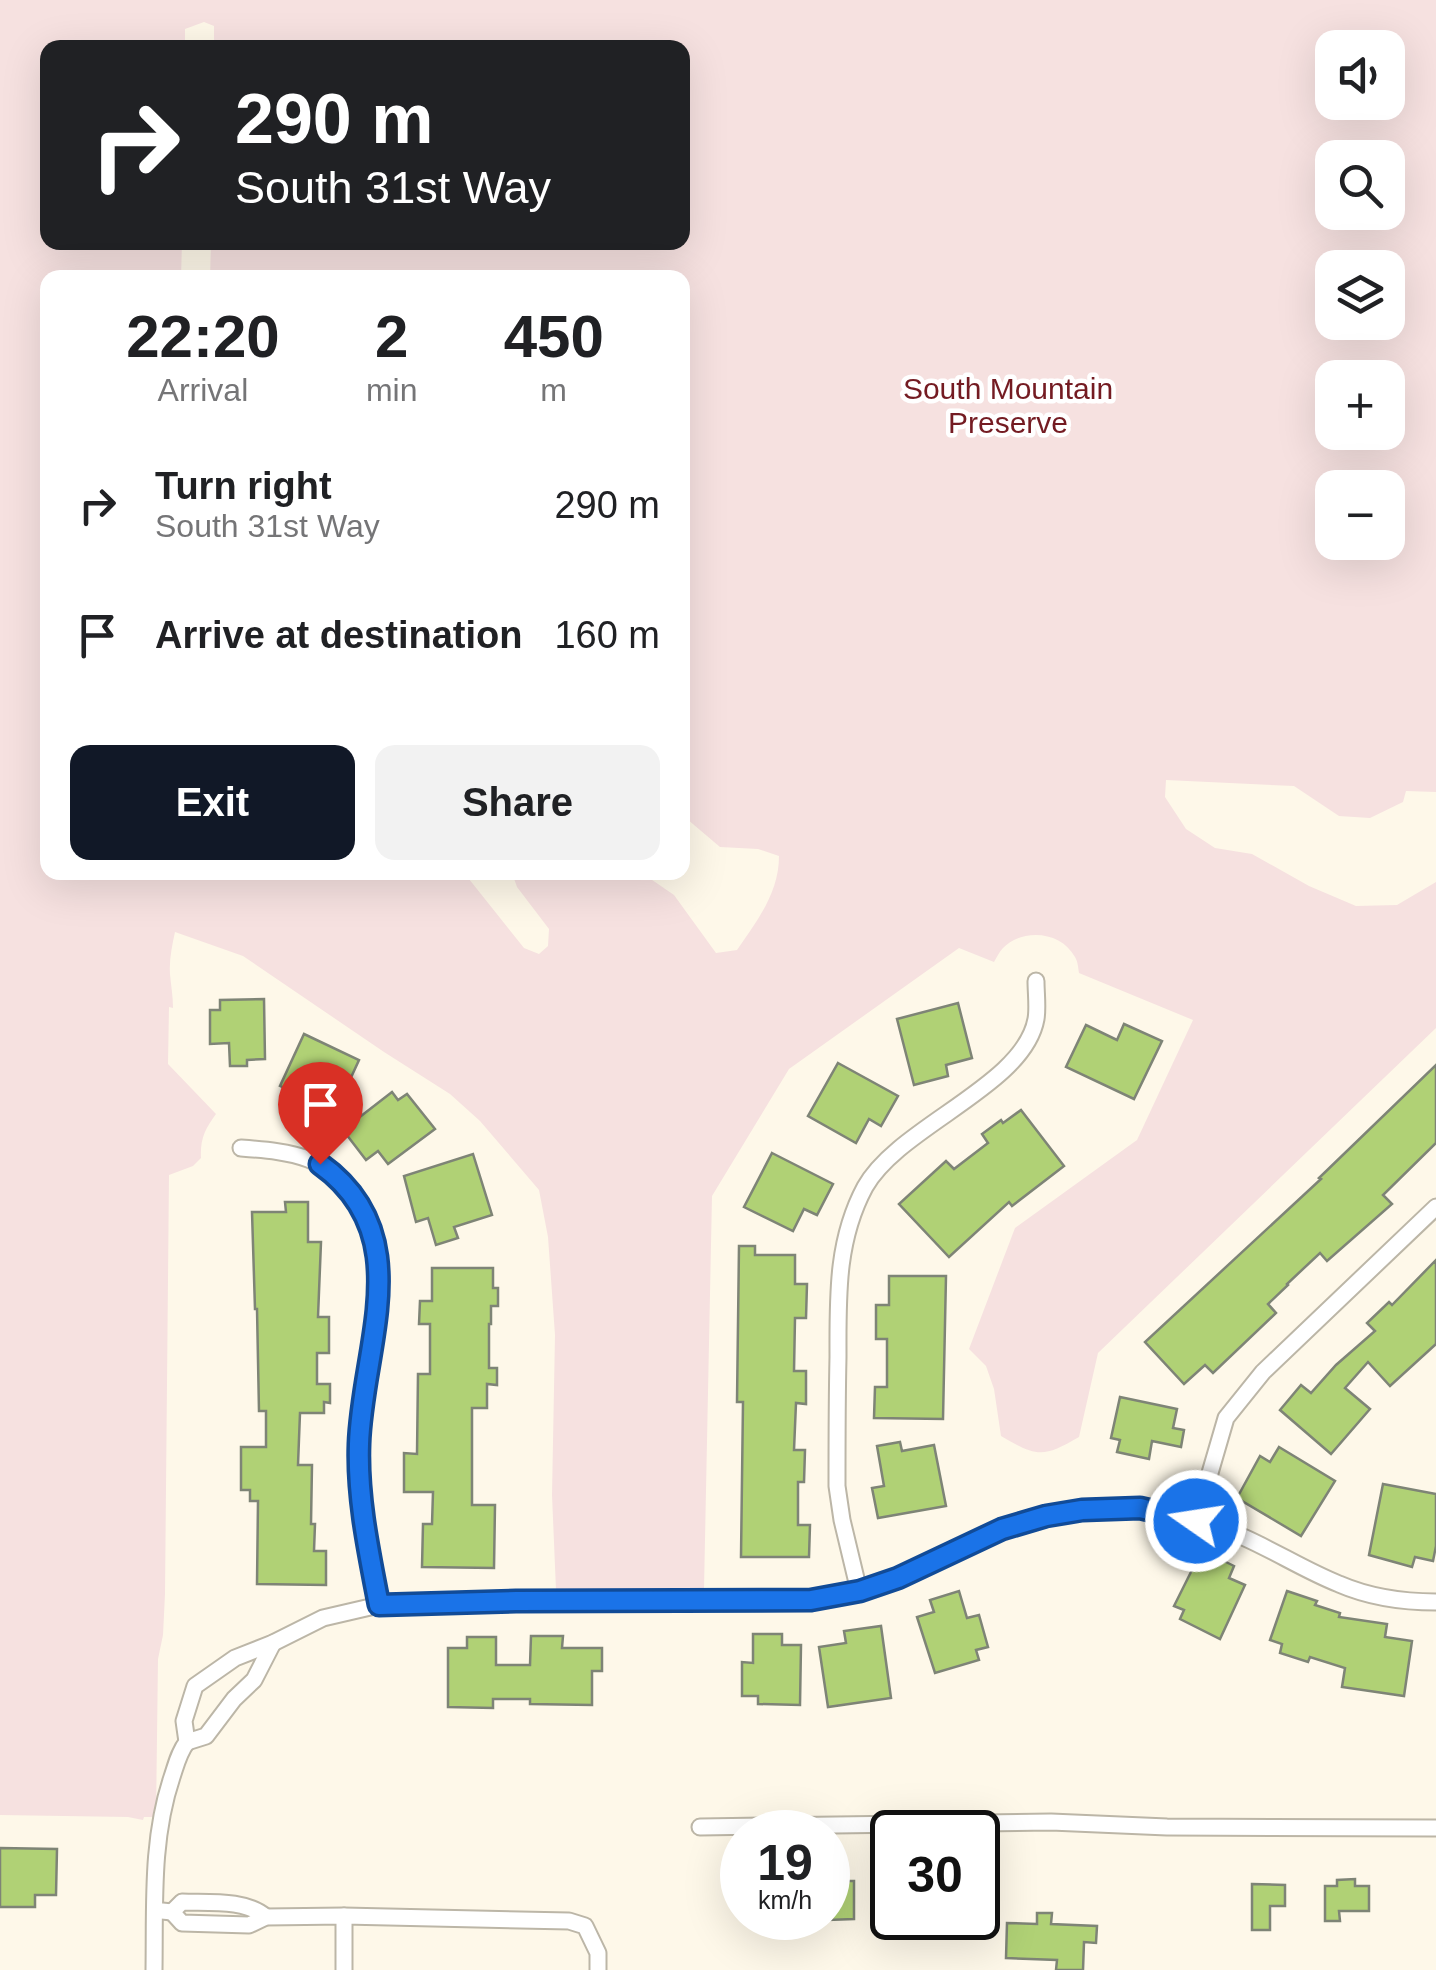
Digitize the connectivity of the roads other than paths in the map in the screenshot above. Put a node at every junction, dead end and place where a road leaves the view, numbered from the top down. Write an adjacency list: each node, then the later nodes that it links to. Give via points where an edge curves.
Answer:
1 (1036, 981): 5 (street, via 1036,1020 1024,1050 894,1154 866,1184 846,1234 838,1270 837,1486)
2 (240, 1148): 7 (street, via 286,1152 320,1164 341,1179 373,1230 378,1312 358,1445)
3 (1436, 1207): 4 (street, via 1263,1372 1226,1418)
4 (1196, 1521): 5 (street, via 1140,1508 1046,1516); 6 (street, via 1363,1593)
5 (860, 1591): 7 (street, via 811,1600)
6 (1436, 1602)
7 (379, 1605): 8 (street, via 323,1618)
8 (273, 1643): 9 (street); 10 (street, via 254,1680)
9 (212, 1674): 10 (street); 11 (street, via 196,1686 184,1721)
10 (234, 1700): 11 (street, via 206,1736)
11 (187, 1742): 15 (street, via 158,1833)
12 (700, 1827): 13 (street, via 1050,1822)
13 (1436, 1828)
14 (228, 1904): 16 (street, via 182,1902); 18 (street, via 256,1908); 19 (street)
15 (155, 1911): 16 (street); 20 (street)
16 (172, 1912): 19 (street, via 182,1923)
17 (344, 1916): 18 (street); 21 (street); 22 (street, via 570,1921 585,1926)
18 (266, 1917): 19 (street)
19 (228, 1925)
20 (154, 1970)
21 (344, 1970)
22 (598, 1970)

